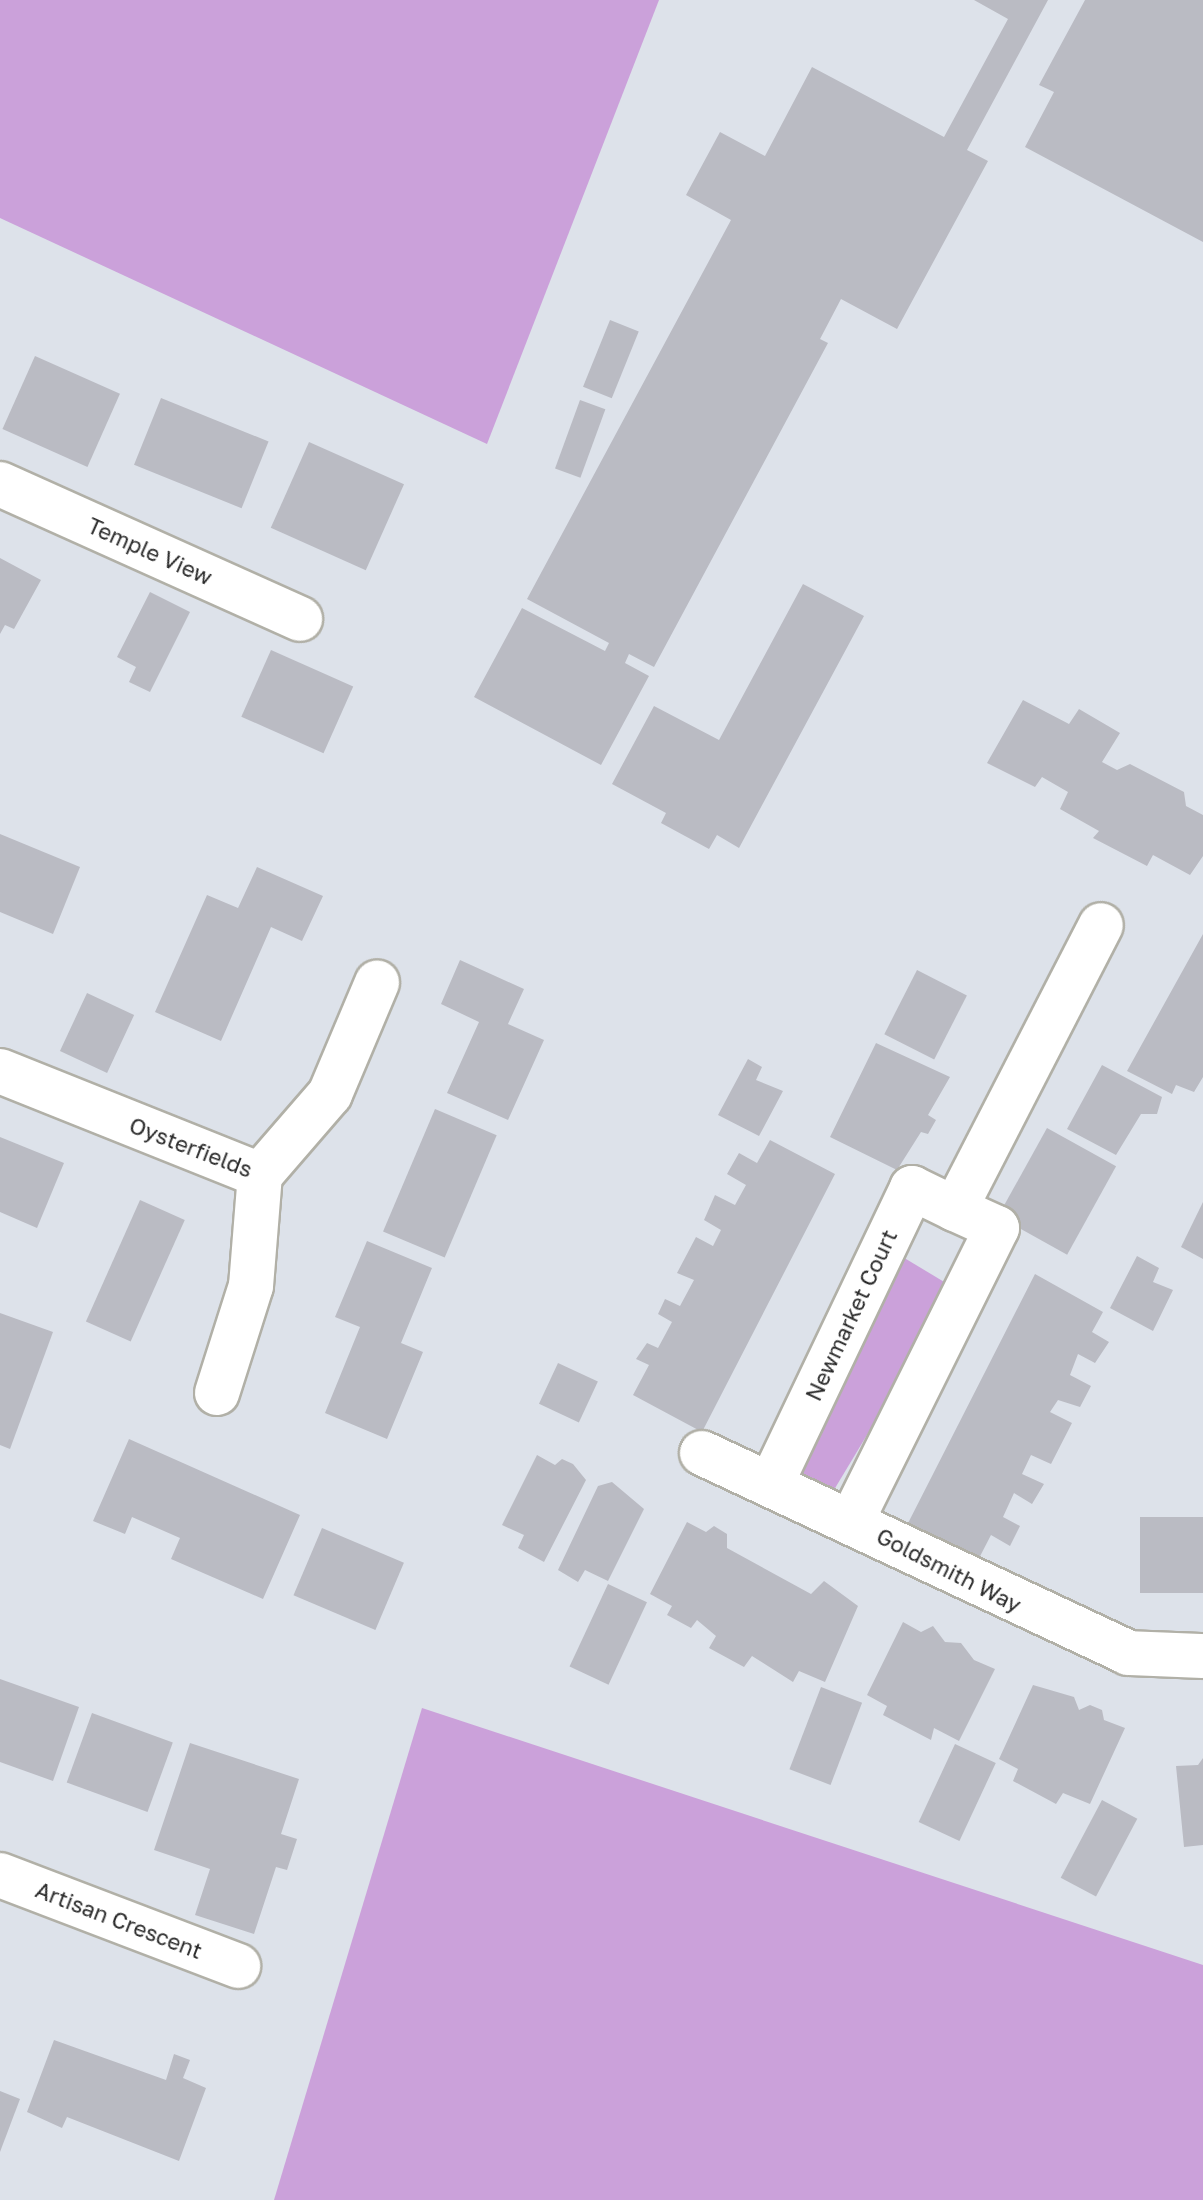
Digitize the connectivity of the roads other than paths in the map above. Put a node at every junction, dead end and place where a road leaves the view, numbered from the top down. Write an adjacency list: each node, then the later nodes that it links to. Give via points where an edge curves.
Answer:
1 (0, 484): 2 (street, Temple View)
2 (300, 619)
3 (1101, 925): 7 (street)
4 (377, 983): 6 (street, Oysterfields, via 330,1094)
5 (0, 1071): 6 (street, Oysterfields)
6 (260, 1175): 8 (street, via 251,1286)
7 (955, 1209): 10 (street, Newmarket Court, via 912,1188); 11 (street, Newmarket Court, via 997,1228)
8 (217, 1393)
9 (702, 1453): 10 (street, Goldsmith Way)
10 (771, 1484): 11 (street, Goldsmith Way)
11 (852, 1520): 12 (street, Goldsmith Way, via 914,1556 1128,1653)
12 (1203, 1656)
13 (0, 1875): 14 (street, Artisan Crescent)
14 (238, 1966)

